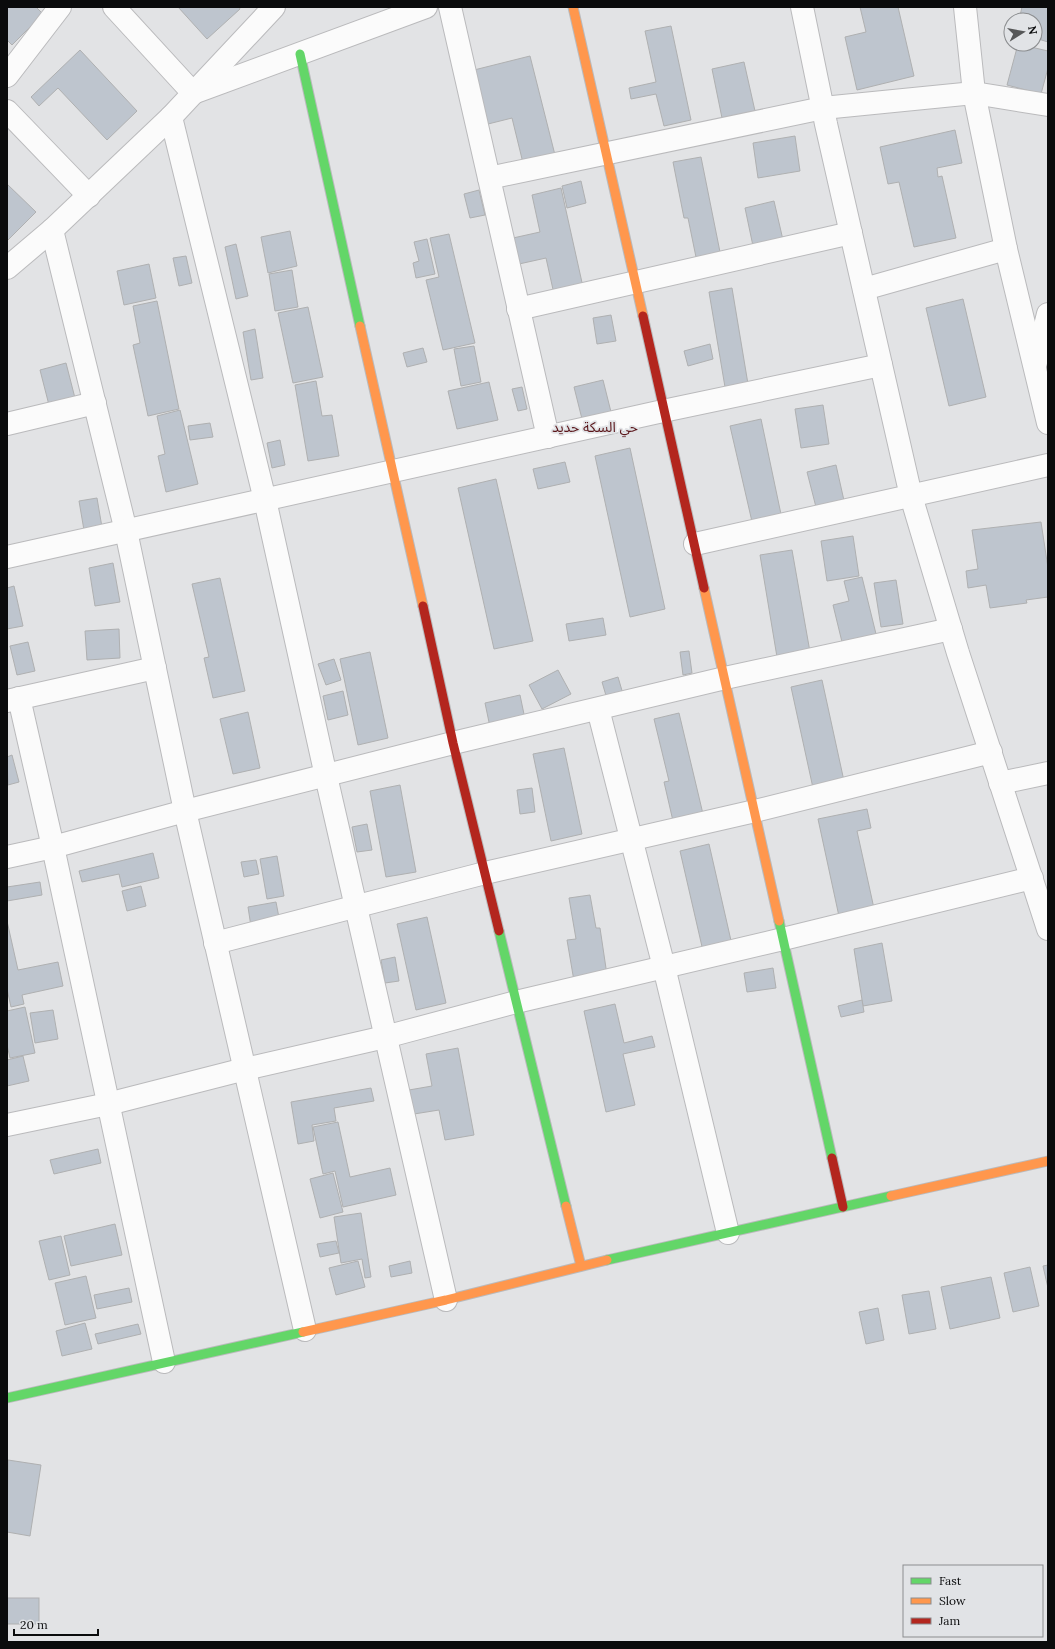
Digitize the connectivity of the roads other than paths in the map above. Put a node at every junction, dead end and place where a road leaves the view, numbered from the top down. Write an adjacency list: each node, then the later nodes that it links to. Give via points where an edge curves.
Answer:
1 (60, 7): 10 (street)
2 (114, 7): 12 (street)
3 (274, 7): 12 (street)
4 (426, 7): 9 (street)
5 (450, 7): 18 (street)
6 (573, 7): 17 (street)
7 (802, 7): 14 (street)
8 (965, 7): 11 (street)
9 (300, 54): 12 (street); 36 (street)
10 (7, 76)
11 (974, 93): 13 (street); 14 (street); 22 (street)
12 (193, 94): 16 (street)
13 (1048, 105)
14 (823, 108): 17 (street); 21 (street)
15 (7, 111): 19 (street)
16 (171, 117): 19 (street); 38 (street)
17 (606, 153): 18 (street); 24 (street)
18 (489, 178): 26 (street)
19 (89, 196): 20 (street)
20 (52, 230): 23 (street); 30 (street)
21 (851, 233): 24 (street); 25 (street)
22 (1006, 249): 25 (street); 29 (street)
23 (7, 268)
24 (635, 281): 26 (street); 31 (street)
25 (864, 288): 28 (street)
26 (518, 309): 34 (street)
27 (1048, 314): 29 (street)
28 (881, 365): 31 (street); 37 (street)
29 (1035, 365): 32 (street)
30 (95, 403): 33 (street); 39 (street)
31 (663, 411): 34 (street); 40 (street)
32 (1048, 423)
33 (7, 424)
34 (548, 437): 36 (street)
35 (1048, 465): 37 (street)
36 (392, 472): 38 (street); 47 (street)
37 (911, 496): 40 (street); 42 (street)
38 (265, 500): 39 (street); 50 (street)
39 (126, 531): 41 (street); 43 (street)
40 (695, 544): 44 (street)
41 (7, 557)
42 (951, 629): 44 (street); 48 (street)
43 (155, 668): 45 (street); 52 (street)
44 (725, 678): 46 (street); 53 (street)
45 (13, 699): 55 (street)
46 (598, 709): 47 (street); 54 (street)
47 (453, 743): 50 (street); 57 (street)
48 (990, 752): 51 (street); 53 (street)
49 (1048, 773): 51 (street)
50 (326, 776): 52 (street); 59 (street)
51 (1000, 783): 58 (street)
52 (185, 811): 55 (street); 62 (street)
53 (755, 811): 54 (street); 61 (street)
54 (630, 839): 57 (street); 63 (street)
55 (53, 847): 56 (street); 67 (street)
56 (7, 857)
57 (485, 873): 59 (street); 64 (street)
58 (1032, 878): 60 (street); 61 (street)
59 (355, 907): 62 (street); 65 (street)
60 (1048, 929)
61 (783, 939): 63 (street); 70 (street)
62 (216, 943): 66 (street)
63 (664, 967): 64 (street); 71 (street)
64 (516, 1002): 65 (street); 72 (street)
65 (385, 1037): 66 (street); 73 (street)
66 (245, 1069): 67 (street); 74 (street)
67 (108, 1104): 68 (street); 75 (street)
68 (7, 1125)
69 (1048, 1161): 70 (street)
70 (843, 1207): 71 (street)
71 (728, 1233): 72 (street)
72 (581, 1266): 73 (street)
73 (446, 1300): 74 (street)
74 (305, 1330): 75 (street)
75 (164, 1362): 76 (street)
76 (7, 1398)

